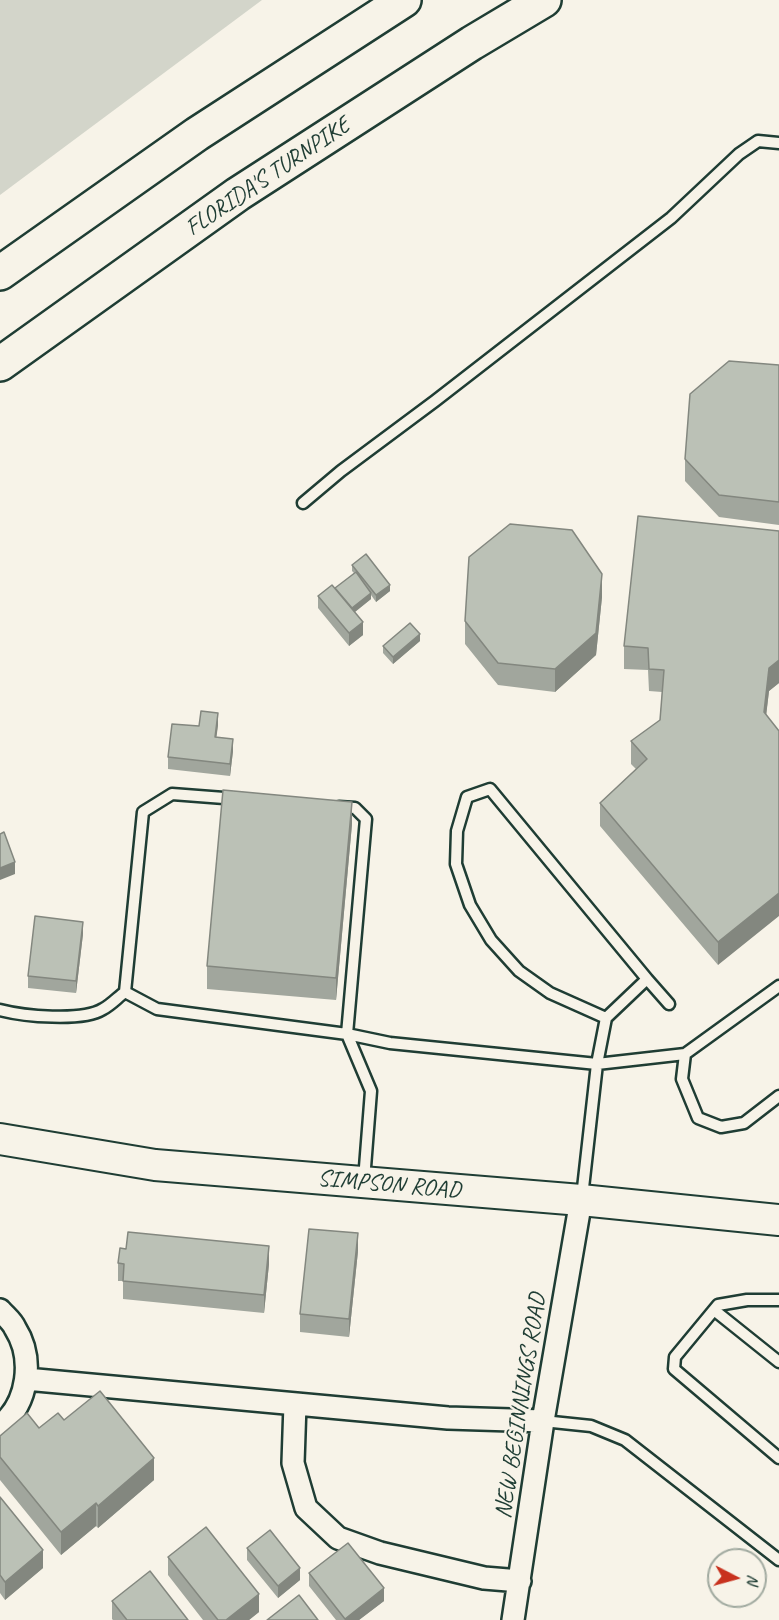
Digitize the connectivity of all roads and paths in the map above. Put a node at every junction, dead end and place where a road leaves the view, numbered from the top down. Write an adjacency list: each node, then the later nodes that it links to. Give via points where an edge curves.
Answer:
1 (404, 0): 4 (highway, via 197,134)
2 (544, 0): 5 (highway, FLORIDA'S TURNPIKE, via 238,195)
3 (779, 143): 6 (lane, via 758,141 739,154 671,218)
4 (0, 273)
5 (0, 364)
6 (303, 503)
7 (252, 800): 11 (lane, via 172,794 143,812)
8 (333, 807): 15 (lane, via 356,808 366,819)
9 (647, 979): 12 (lane); 14 (lane); 14 (lane, via 490,789 467,797 457,831 456,864 470,905 491,940 519,971 550,993)
10 (779, 986): 16 (lane)
11 (125, 992): 13 (lane, via 101,1010 71,1016 18,1015); 15 (lane, via 157,1010)
12 (669, 1004)
13 (0, 1010)
14 (606, 1017): 17 (lane)
15 (347, 1034): 17 (lane, via 390,1043); 20 (lane, via 371,1091)
16 (685, 1054): 17 (lane); 18 (lane, via 682,1079 698,1118 721,1126 744,1123)
17 (597, 1065): 21 (lane)
18 (779, 1096)
19 (0, 1138): 20 (main road, SIMPSON ROAD, via 155,1165)
20 (364, 1184): 21 (main road, SIMPSON ROAD)
21 (581, 1200): 22 (main road, SIMPSON ROAD); 29 (street, NEW BEGINNINGS ROAD)
22 (779, 1220)
23 (779, 1299): 25 (lane, via 747,1300 718,1305)
24 (0, 1310): 27 (street, via 22,1344)
25 (714, 1310): 26 (lane); 31 (lane, via 675,1357 674,1369)
26 (779, 1362)
27 (26, 1379): 28 (street); 30 (street, via 19,1402)
28 (296, 1404): 29 (street, via 448,1418); 33 (street, via 293,1463 306,1508 338,1538 380,1553 484,1578)
29 (543, 1421): 32 (lane, via 591,1426 625,1440); 33 (street, NEW BEGINNINGS ROAD)
30 (0, 1426)
31 (779, 1458)
32 (779, 1560)
33 (520, 1581): 34 (street, NEW BEGINNINGS ROAD)
34 (513, 1620)

